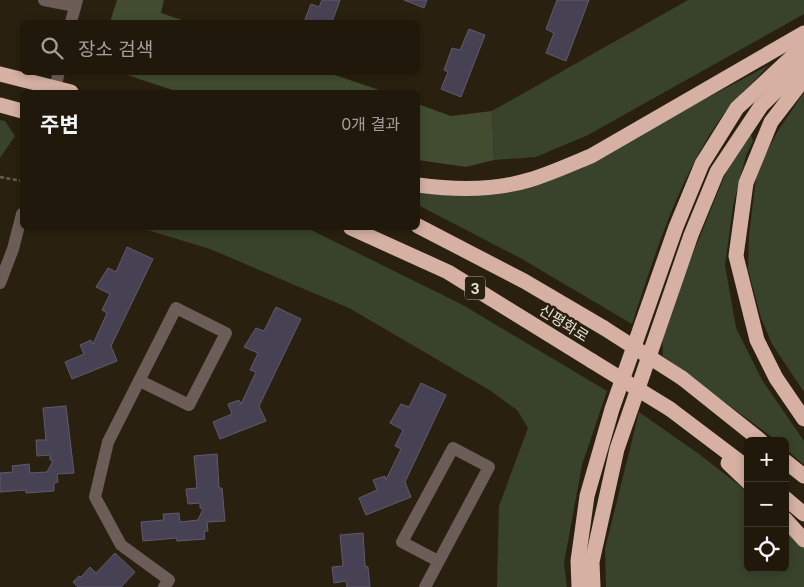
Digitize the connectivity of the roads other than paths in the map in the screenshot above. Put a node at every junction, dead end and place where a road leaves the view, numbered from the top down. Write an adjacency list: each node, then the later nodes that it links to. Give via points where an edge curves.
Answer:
1 (44, 0): 2 (street)
2 (76, 3): 3 (street)
3 (72, 20)
4 (804, 34): 14 (highway, via 591,156 558,170 499,187)
5 (804, 48): 34 (highway, via 737,108 702,164 676,227 612,409 587,496 578,561)
6 (804, 64): 35 (highway, via 761,106 717,172 690,235 617,449 592,562)
7 (0, 74): 11 (highway, bridge)
8 (58, 75): 10 (street)
9 (804, 79): 21 (highway, via 771,122 746,183 736,256 757,340 776,378)
10 (54, 90)
11 (63, 90)
12 (0, 104): 13 (highway)
13 (20, 110)
14 (420, 185)
15 (20, 222): 18 (street)
16 (420, 227): 22 (highway, 신평화로 / 3, bridge, via 524,281 604,328 682,378)
17 (355, 230): 20 (highway, 신평화로 / 3, bridge, via 448,272)
18 (0, 283)
19 (140, 381): 19 (street, via 176,308 226,333 189,405); 32 (street, via 108,442 95,497 121,545)
20 (676, 413): 24 (highway, 신평화로 / 3); 26 (highway)
21 (804, 419)
22 (756, 437)
23 (789, 464): 25 (highway)
24 (744, 465)
25 (804, 476)
26 (744, 478)
27 (789, 501): 28 (highway)
28 (804, 514)
29 (789, 523): 30 (highway)
30 (804, 540)
31 (438, 561): 31 (street, via 490,467 453,448 402,542); 33 (street)
32 (170, 585)
33 (424, 587)
34 (579, 587)
35 (593, 587)

